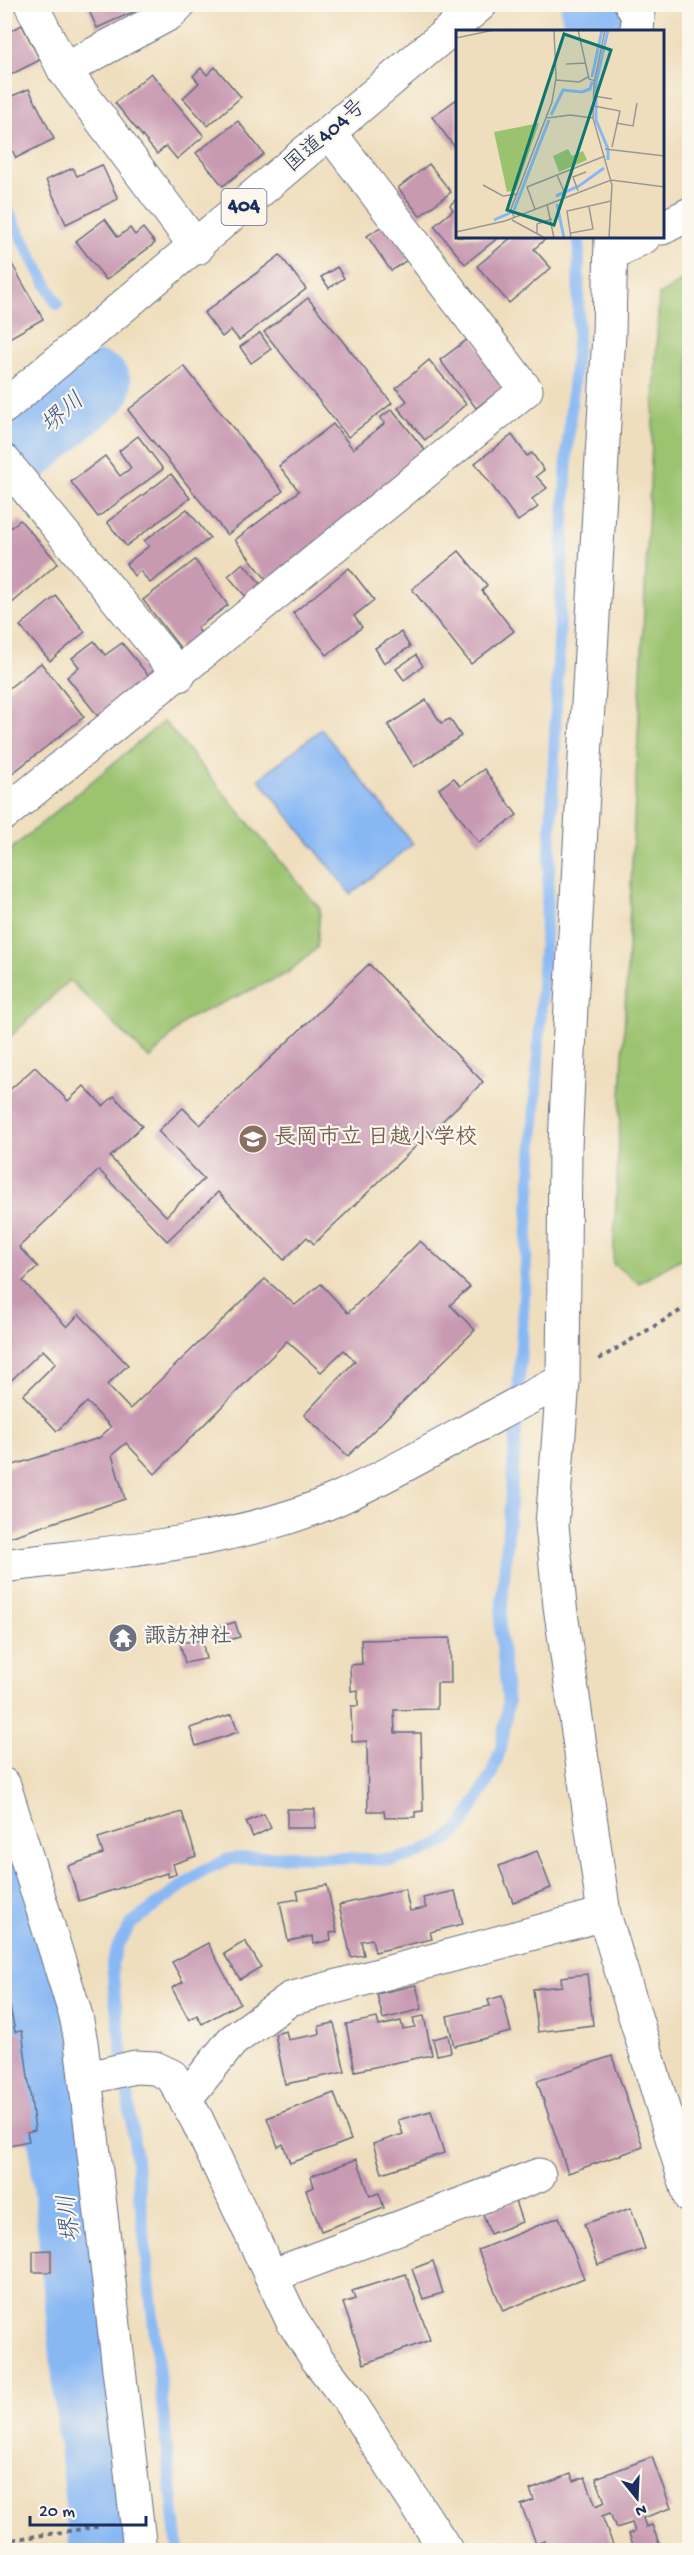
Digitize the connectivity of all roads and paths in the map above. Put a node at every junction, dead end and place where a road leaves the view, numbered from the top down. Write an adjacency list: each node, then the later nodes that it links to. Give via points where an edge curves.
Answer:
1 (31, 4): 6 (main road)
2 (179, 4): 6 (main road, via 169,14)
3 (481, 4): 7 (main road, 国道404号 / 404)
4 (631, 4): 5 (main road, via 638,16)
5 (637, 30)
6 (64, 70): 12 (main road)
7 (330, 133): 12 (main road, 国道404号 / 404); 15 (main road, via 526,390)
8 (690, 214): 9 (main road)
9 (664, 227)
10 (640, 238): 11 (main road)
11 (611, 246): 18 (main road, via 571,1005)
12 (197, 248): 13 (main road, 国道404号 / 404)
13 (4, 407)
14 (9, 467): 15 (main road)
15 (179, 675): 16 (main road)
16 (4, 814)
17 (690, 1305): 18 (path)
18 (563, 1382): 19 (main road, via 336,1500 263,1524 166,1545); 22 (main road, via 552,1525)
19 (4, 1566)
20 (4, 1785): 21 (main road)
21 (17, 1869): 23 (main road, via 76,2016)
22 (604, 1914): 24 (main road, via 290,2000 232,2041); 26 (main road)
23 (87, 2078): 24 (main road, via 135,2067 155,2068 172,2076); 28 (main road)
24 (186, 2098): 27 (main road)
25 (539, 2175): 27 (main road)
26 (690, 2197)
27 (271, 2276): 30 (main road, via 316,2359 348,2399)
28 (139, 2535): 29 (path)
29 (4, 2541)
30 (446, 2550)

